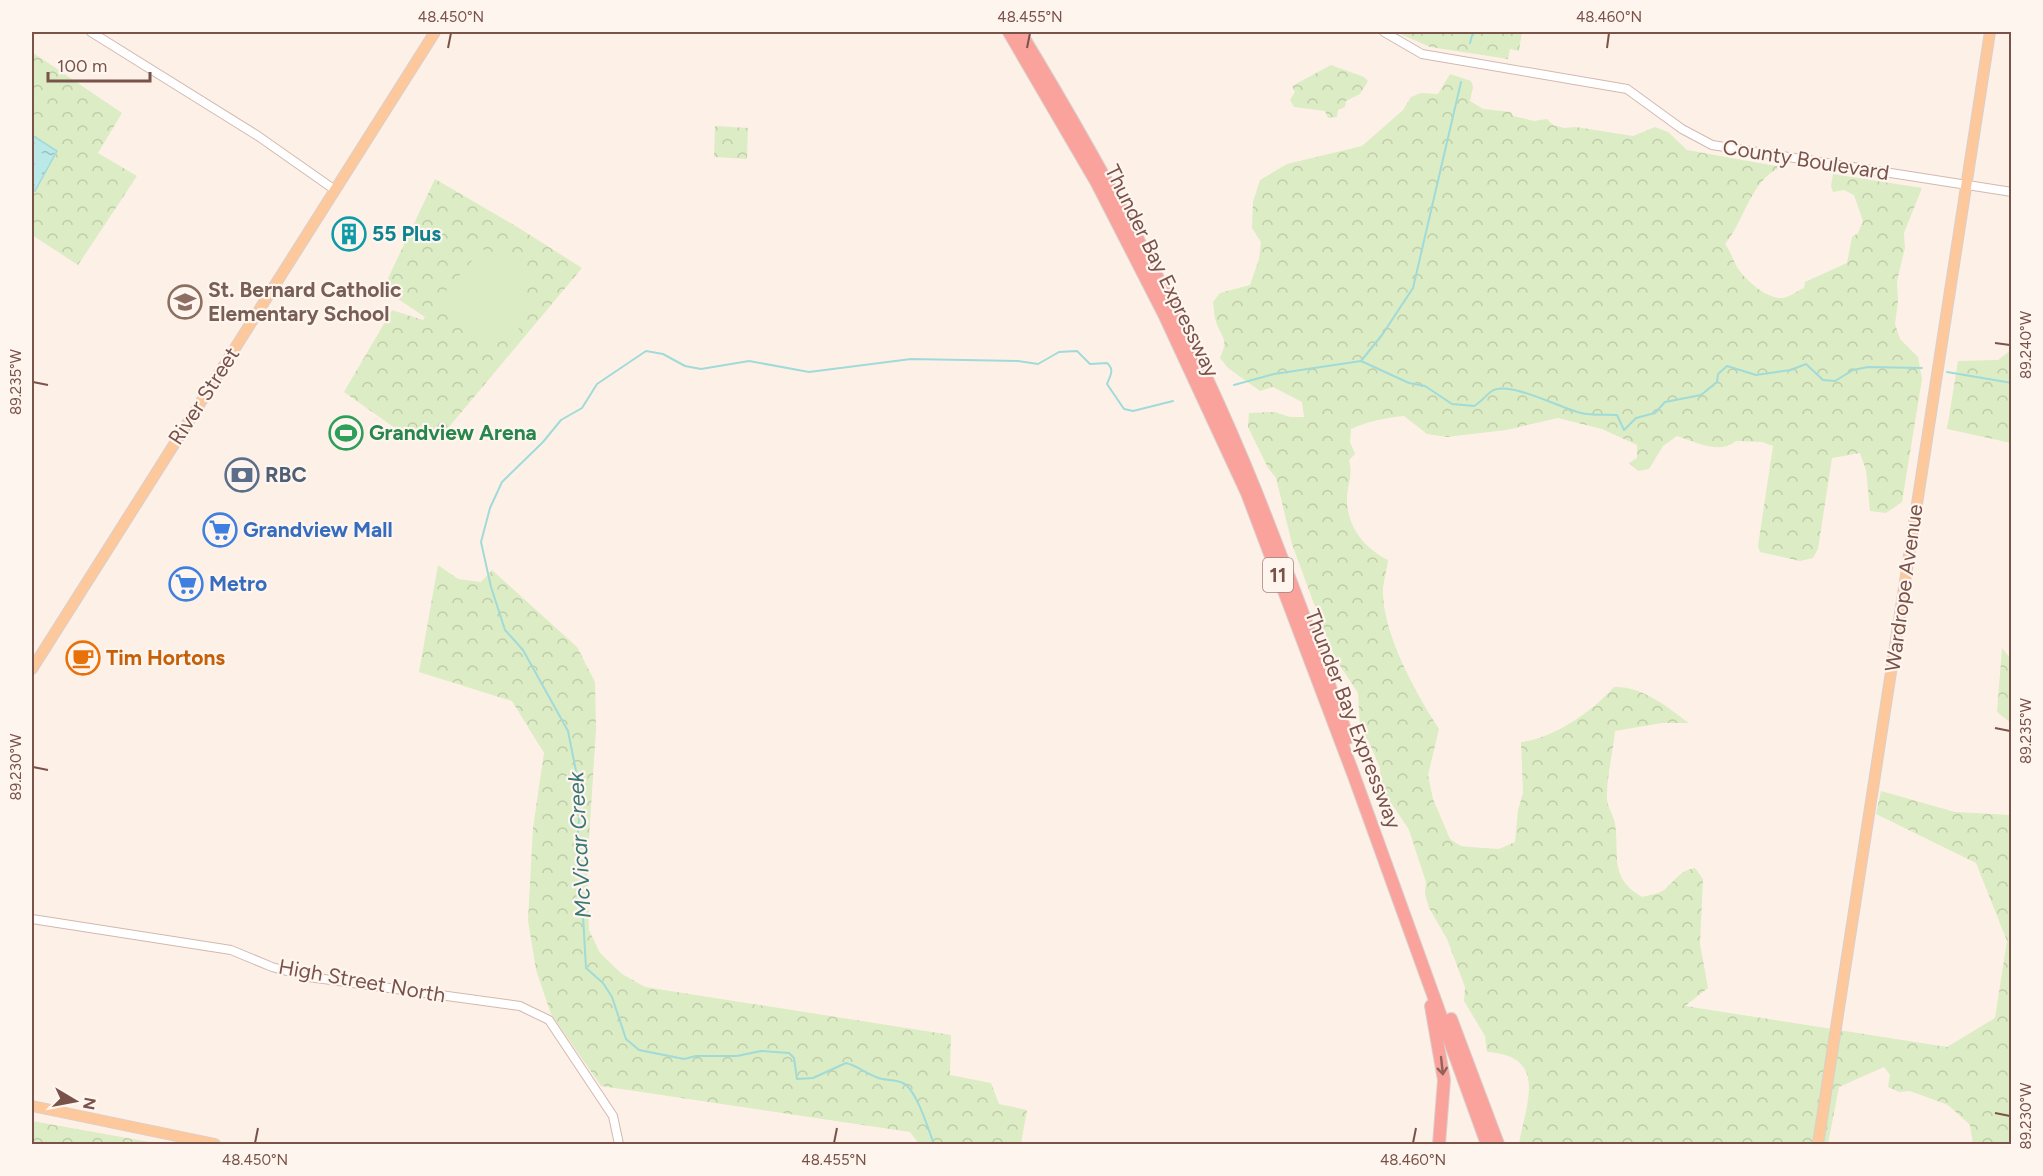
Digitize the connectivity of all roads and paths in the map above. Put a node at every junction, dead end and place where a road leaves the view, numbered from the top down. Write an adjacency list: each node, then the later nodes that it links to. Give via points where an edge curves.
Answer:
1 (91, 32): 8 (street, via 258,136)
2 (435, 32): 8 (main road, River Street)
3 (1009, 32): 12 (highway, Thunder Bay Expressway / 11, via 1097,183 1169,324 1247,493)
4 (1020, 32): 18 (highway, Thunder Bay Expressway / 11, via 1056,91 1149,266 1255,490)
5 (1384, 32): 7 (street, County Boulevard, via 1422,54 1627,89 1682,129 1712,145)
6 (1990, 32): 7 (main road, Wardrope Avenue)
7 (1966, 183): 9 (street, County Boulevard); 19 (main road, Wardrope Avenue)
8 (335, 190): 10 (main road, River Street)
9 (2012, 192)
10 (32, 669)
11 (32, 919): 15 (street, High Street North, via 231,950 309,977 520,1006 549,1020 613,1116)
12 (1417, 947): 16 (highway, one-way to 16, via 1442,1061 1444,1098); 17 (highway, Thunder Bay Expressway / 11)
13 (32, 1106): 14 (main road)
14 (215, 1144)
15 (619, 1144)
16 (1439, 1144)
17 (1487, 1144)
18 (1498, 1144)
19 (1818, 1144)

